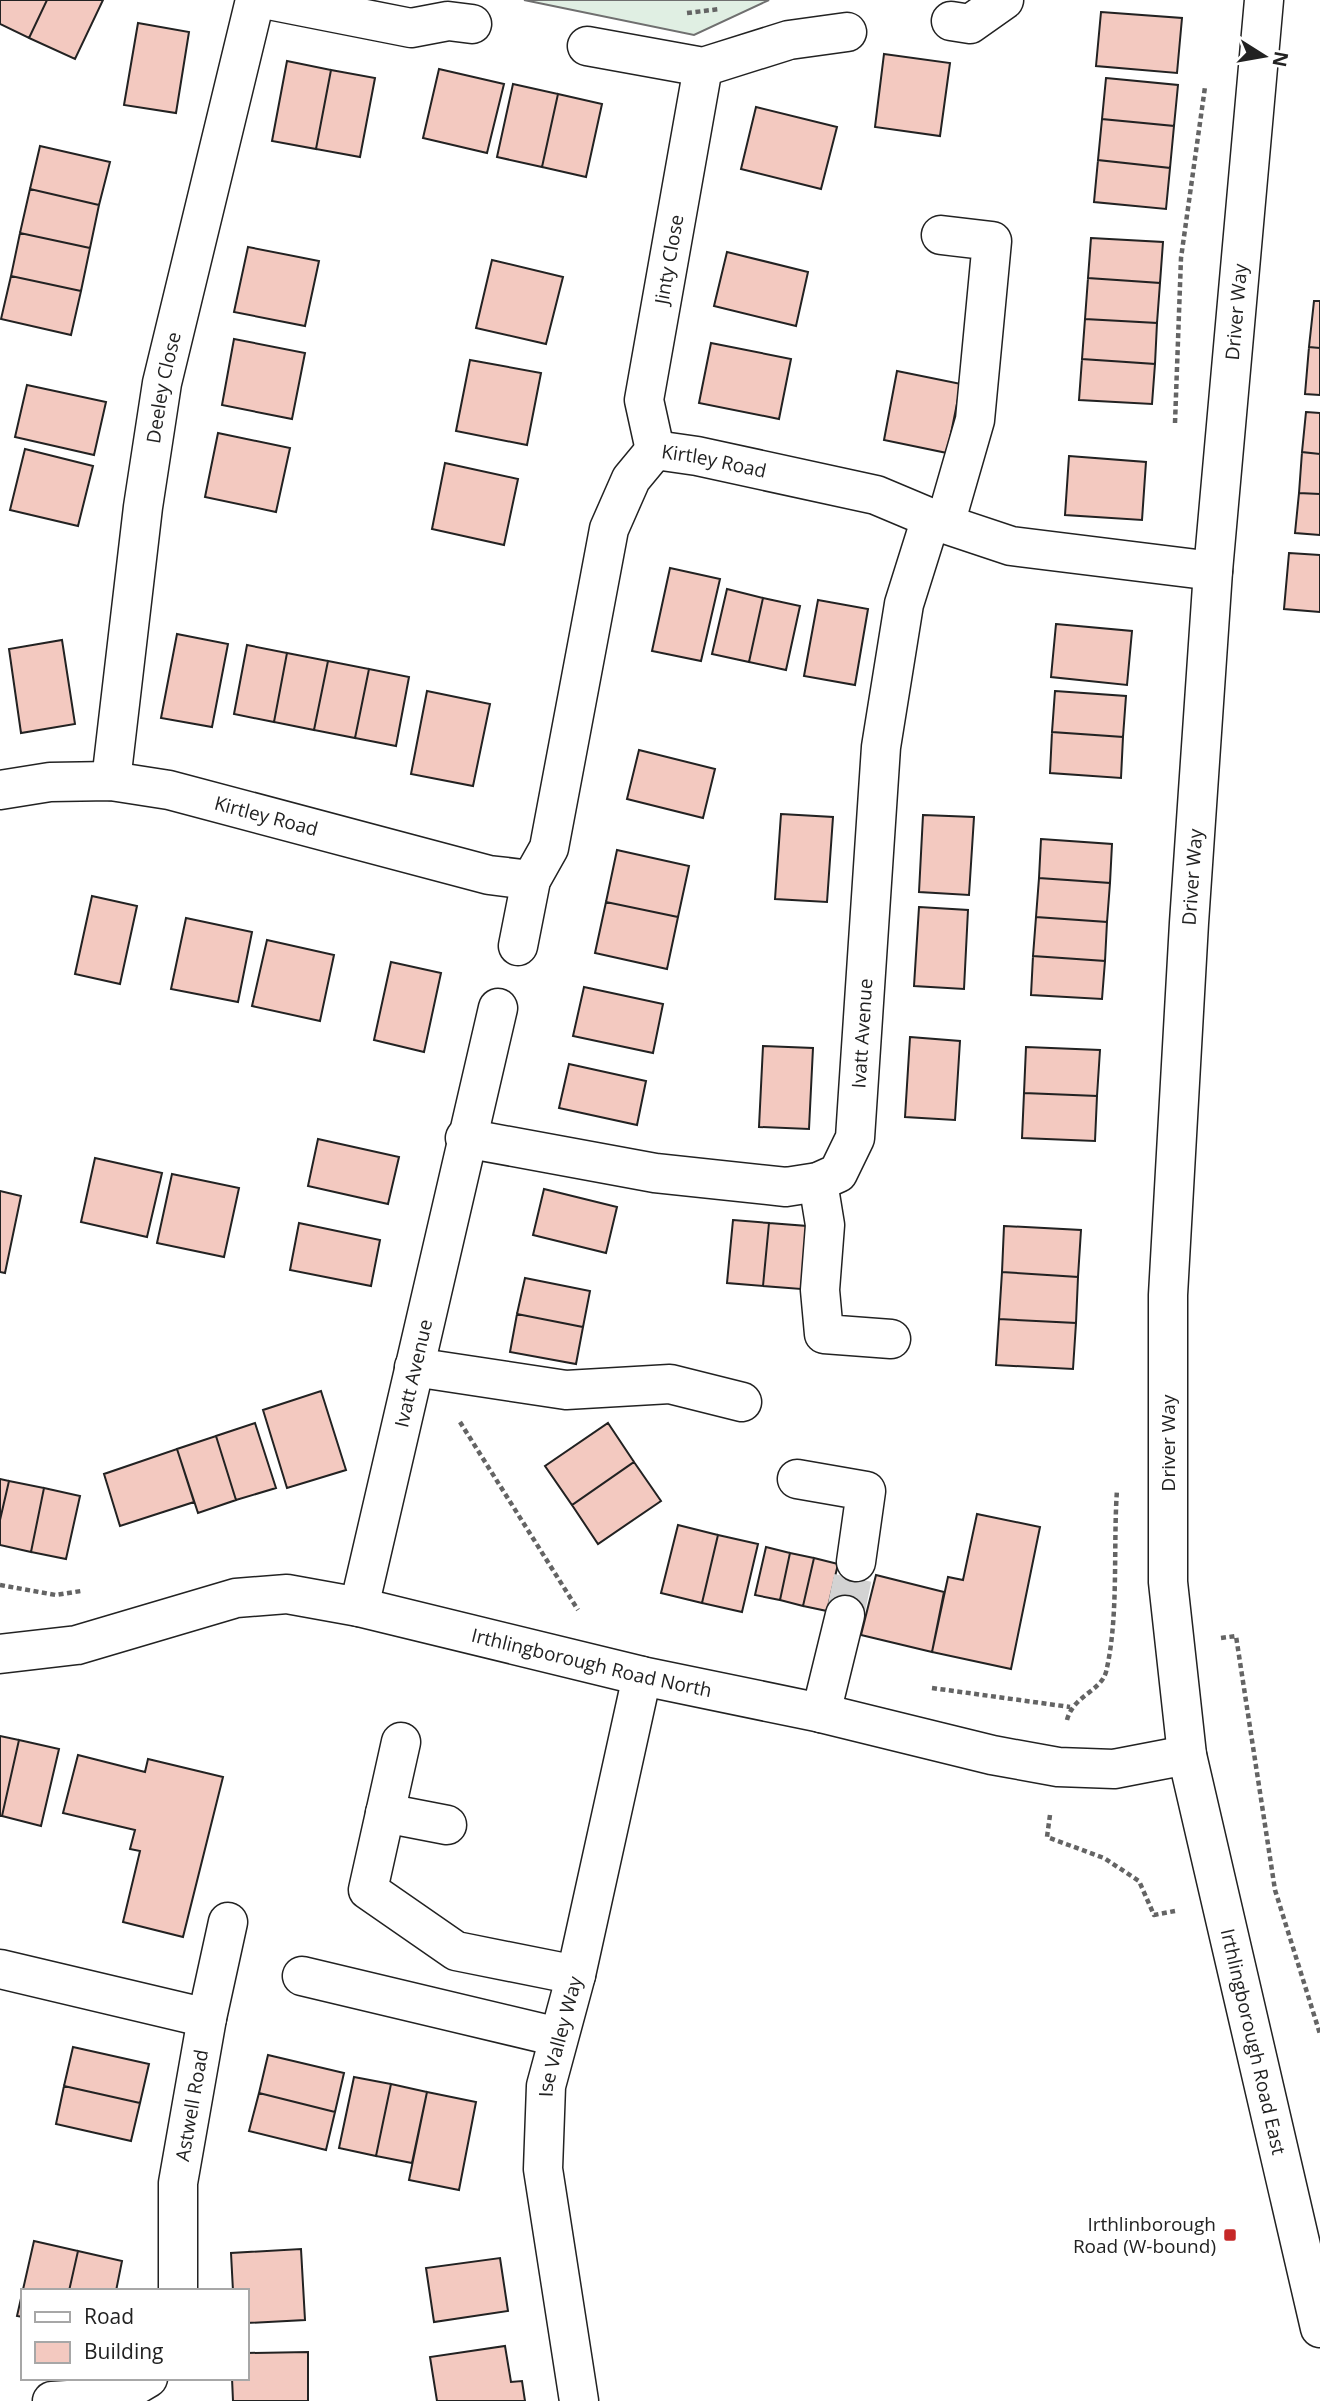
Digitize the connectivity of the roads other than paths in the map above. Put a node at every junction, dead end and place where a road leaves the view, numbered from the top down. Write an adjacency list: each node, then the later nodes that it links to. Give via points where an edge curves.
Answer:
1 (255, 0): 14 (street, Deeley Close, via 162,383)
2 (270, 0): 6 (street, via 411,28 447,21)
3 (1004, 0): 5 (street, via 970,23)
4 (1264, 0): 13 (street, Driver Way)
5 (951, 21)
6 (471, 24)
7 (847, 32): 9 (street, via 789,40)
8 (587, 46): 9 (street)
9 (704, 67): 11 (street, Jinty Close, via 644,400)
10 (941, 236): 12 (street, Ivatt Avenue, via 992,241 975,420)
11 (655, 450): 12 (street, Kirtley Road, via 876,495); 16 (street, Kirtley Road, via 631,480 609,529 549,848)
12 (938, 521): 13 (street, Kirtley Road, via 1011,547); 20 (street, Ivatt Avenue, via 904,604 881,747 855,1138 838,1172)
13 (1213, 571): 32 (street, Driver Way, via 1168,1295 1168,1582)
14 (111, 781): 15 (street, Kirtley Road, via 50,782); 16 (street, Kirtley Road, via 169,790 489,875)
15 (0, 790)
16 (531, 880): 17 (street, Kirtley Road)
17 (518, 946)
18 (498, 1008): 19 (street, Ivatt Avenue)
19 (465, 1138): 20 (street, via 655,1173 786,1187); 22 (street, Ivatt Avenue)
20 (818, 1182): 21 (street, via 825,1225 820,1290 824,1334)
21 (891, 1339)
22 (414, 1367): 23 (street, via 566,1390 670,1384); 26 (street, Ivatt Avenue)
23 (742, 1402)
24 (797, 1479): 25 (street, via 866,1491)
25 (856, 1562)
26 (359, 1607): 28 (street, Irthlingborough Road North, via 286,1594 236,1598 77,1645); 29 (street, Irthlingborough Road North)
27 (845, 1615): 30 (street)
28 (0, 1654)
29 (642, 1676): 30 (street, Irthlingborough Road North); 37 (street, Ise Valley Way)
30 (821, 1713): 32 (street, Irthlingborough Road North, via 1058,1767 1114,1769)
31 (401, 1742): 33 (street)
32 (1187, 1755): 42 (street, Irthlingborough Road East)
33 (385, 1813): 34 (street); 37 (street, via 368,1890 457,1951)
34 (447, 1825)
35 (228, 1922): 39 (street, Astwell Road)
36 (0, 1969): 39 (street)
37 (576, 1975): 40 (street, Ise Valley Way)
38 (302, 1976): 40 (street)
39 (207, 2018): 41 (street, Astwell Road, via 177,2183)
40 (558, 2037): 45 (street, Ise Valley Way, via 546,2086 543,2169)
41 (178, 2289)
42 (1320, 2328)
43 (145, 2380): 44 (street, via 116,2397)
44 (52, 2401)
45 (579, 2401)

